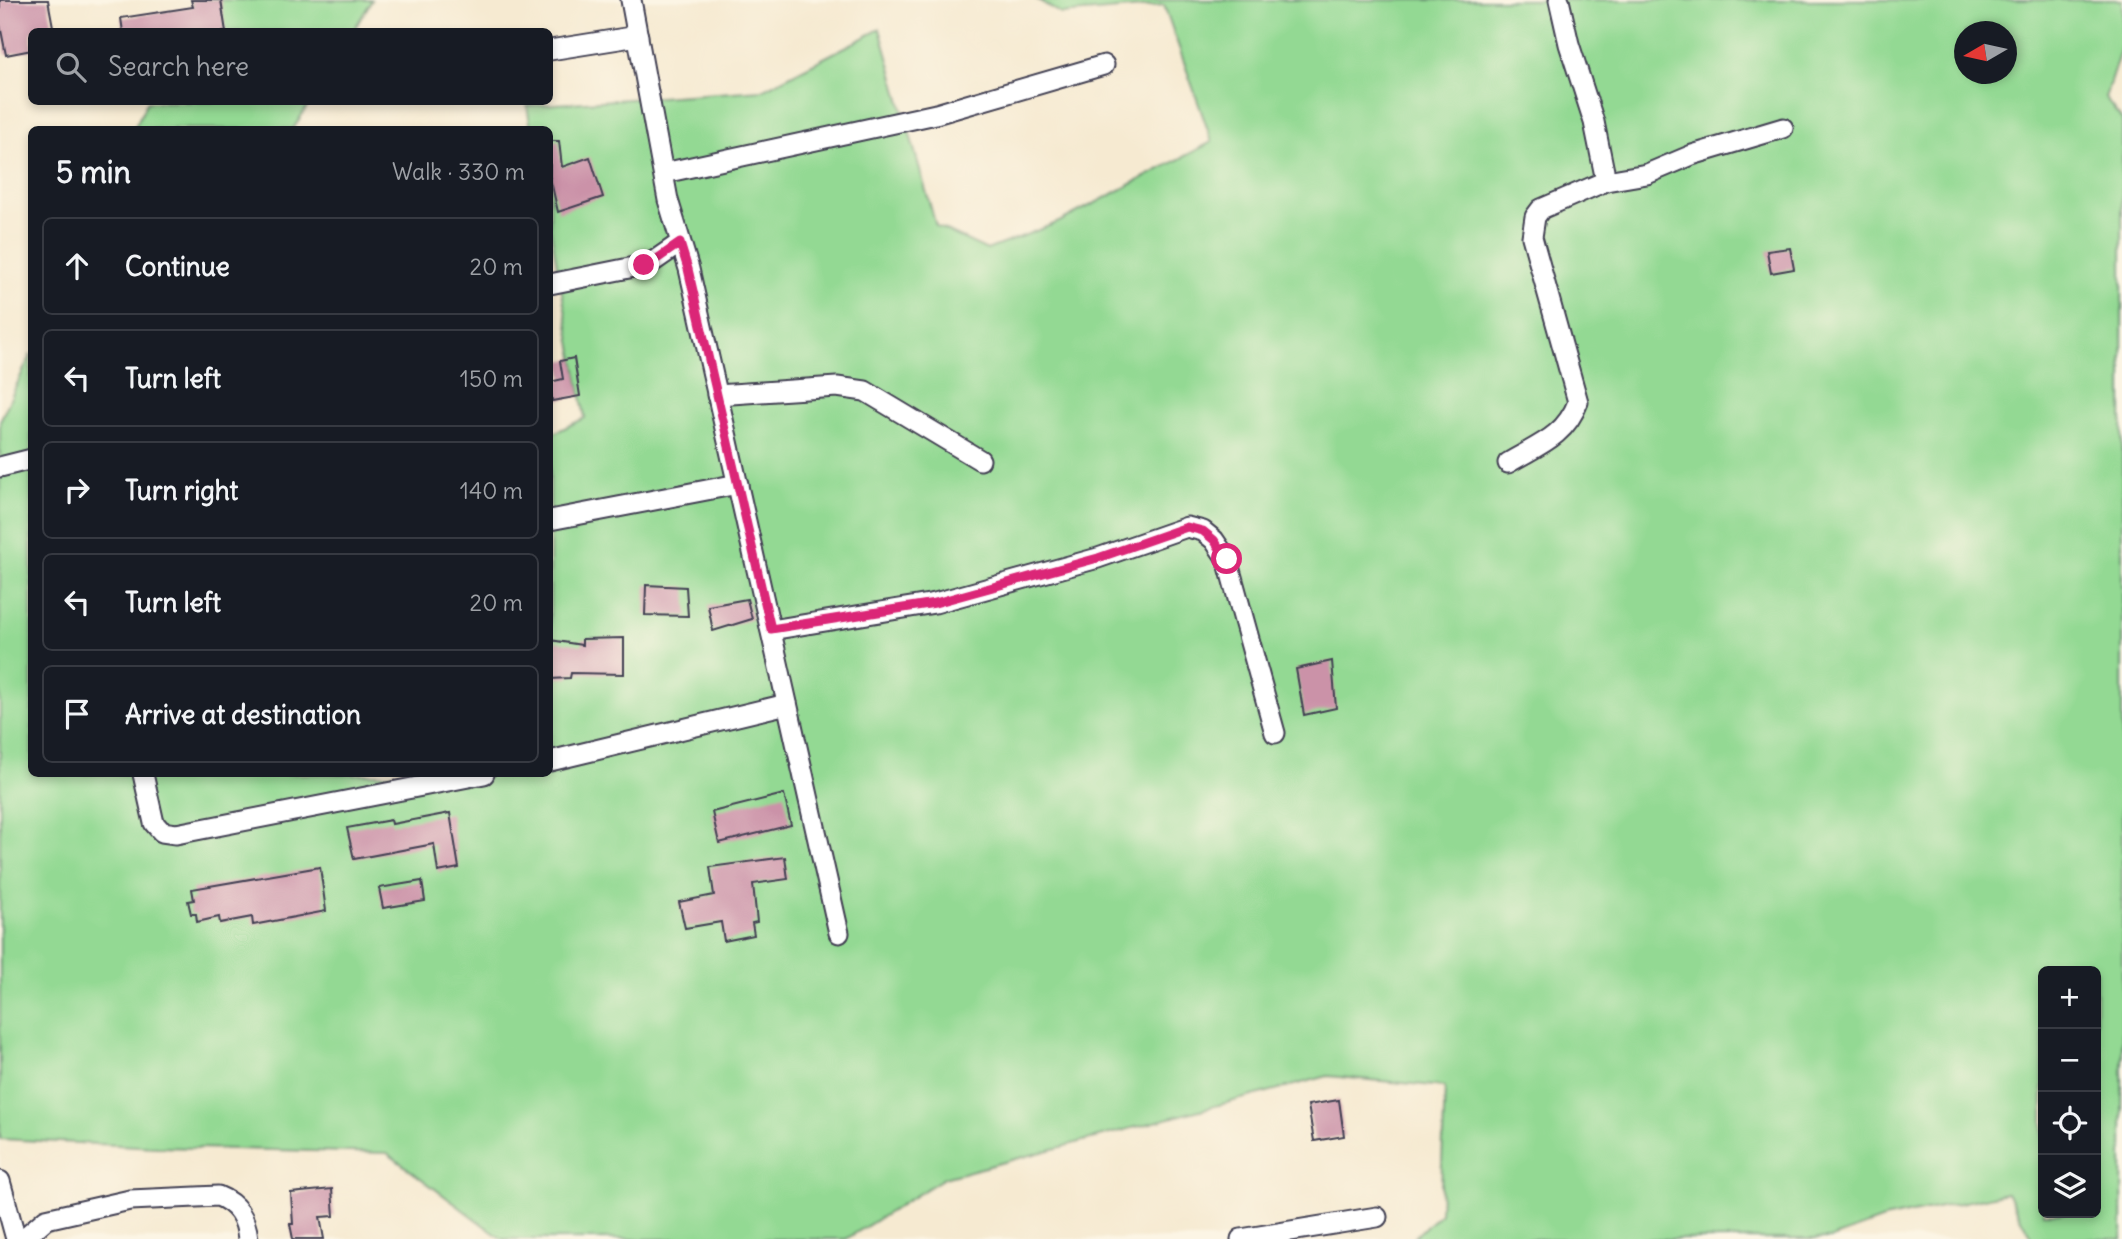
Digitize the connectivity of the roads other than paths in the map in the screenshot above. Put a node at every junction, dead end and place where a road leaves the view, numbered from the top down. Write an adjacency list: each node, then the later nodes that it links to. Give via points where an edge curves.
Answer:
1 (631, 0): 3 (street)
2 (1559, 0): 8 (street)
3 (638, 36): 4 (street); 7 (street)
4 (553, 50)
5 (1104, 65): 7 (street, via 936,114)
6 (1783, 128): 8 (street, via 1692,155 1647,174)
7 (664, 173): 9 (street)
8 (1606, 181): 14 (street, via 1541,209 1535,217 1532,237 1578,402 1572,419 1559,433)
9 (680, 243): 10 (street, via 644,265); 11 (street)
10 (553, 283)
11 (717, 394): 13 (street, via 837,387 865,391); 16 (street)
12 (28, 460): 15 (street)
13 (980, 460)
14 (1508, 463)
15 (0, 467)
16 (738, 484): 17 (street); 18 (street)
17 (553, 519)
18 (771, 629): 19 (street); 20 (street, via 935,603 1098,558 1187,527 1203,531 1227,559)
19 (787, 704): 21 (street); 24 (street)
20 (1275, 733)
21 (553, 760)
22 (144, 777): 23 (street, via 154,823 162,832 176,834)
23 (469, 777)
24 (839, 933)
25 (0, 1181): 27 (street)
26 (1377, 1217): 30 (street)
27 (16, 1239)
28 (23, 1239): 29 (street, via 46,1219 130,1200 218,1196 241,1212)
29 (248, 1239)
30 (1241, 1239)

